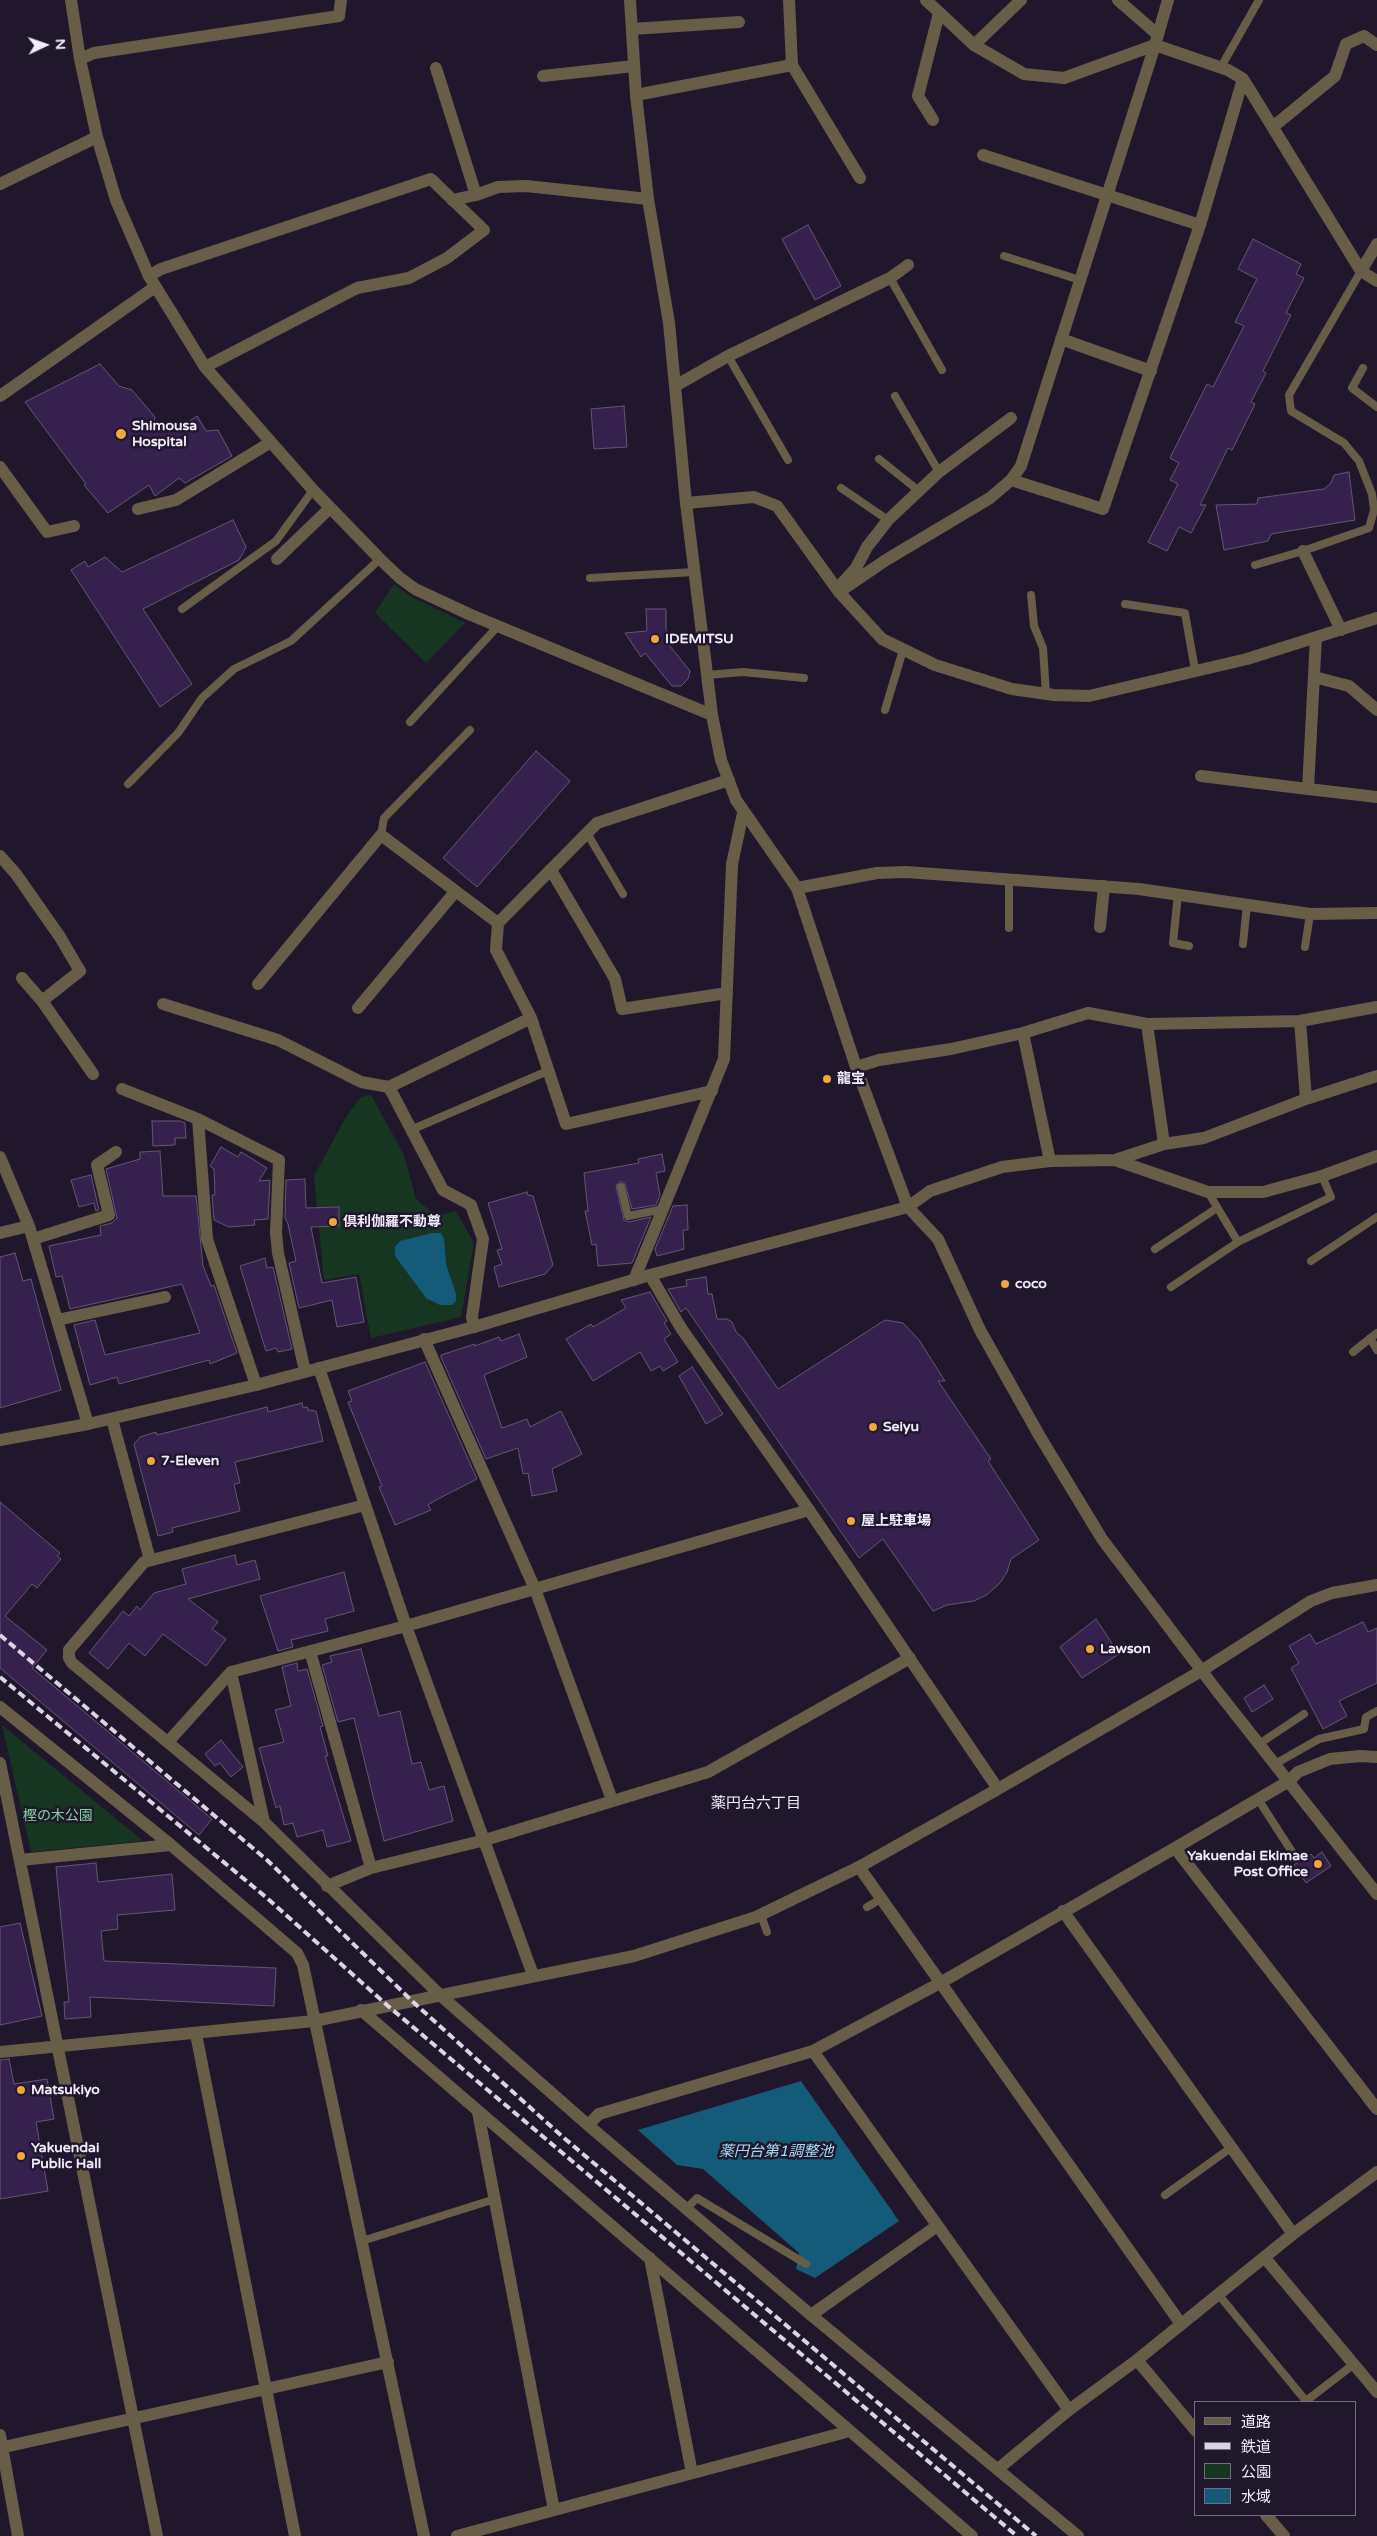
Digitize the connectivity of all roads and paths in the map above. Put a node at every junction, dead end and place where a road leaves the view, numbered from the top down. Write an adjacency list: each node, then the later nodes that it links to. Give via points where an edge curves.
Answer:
1 (71, 0): 16 (street)
2 (341, 0): 16 (street, via 339,16 94,53)
3 (630, 0): 12 (street)
4 (789, 0): 17 (street)
5 (926, 0): 10 (street)
6 (1021, 0): 14 (street)
7 (1118, 0): 13 (street)
8 (1168, 0): 13 (street)
9 (1259, 0): 19 (lane)
10 (939, 13): 14 (street); 24 (street, via 918,96)
11 (739, 22): 12 (street)
12 (632, 29): 18 (street)
13 (1156, 39): 14 (street, via 1064,78 1024,74); 19 (street); 31 (street)
14 (974, 45)
15 (1377, 45): 25 (street, via 1364,36 1346,44 1335,76)
16 (80, 59): 26 (street)
17 (792, 65): 23 (street); 28 (street)
18 (634, 66): 21 (street); 23 (street)
19 (1221, 67): 22 (street)
20 (436, 68): 30 (street)
21 (544, 76)
22 (1242, 79): 25 (street); 34 (street)
23 (636, 95): 32 (street)
24 (933, 120)
25 (1274, 126): 38 (street)
26 (97, 137): 29 (street); 41 (street, via 116,200)
27 (983, 155): 31 (street)
28 (860, 178)
29 (0, 184)
30 (476, 195): 32 (street, via 498,187 526,186); 33 (street)
31 (1108, 195): 34 (street); 40 (street)
32 (648, 198): 49 (street, via 669,323)
33 (452, 200): 41 (street, via 431,179 161,269); 45 (street, via 484,230 447,258 409,278 357,288)
34 (1200, 225): 48 (street)
35 (1377, 244): 38 (street)
36 (1004, 256): 40 (lane)
37 (908, 265): 39 (street)
38 (1361, 271): 42 (street); 68 (lane, via 1289,395 1291,411 1344,443 1359,462 1372,494 1374,510 1369,528)
39 (890, 278): 44 (street); 47 (lane)
40 (1080, 280): 43 (street)
41 (152, 281): 45 (street); 50 (street)
42 (1377, 281)
43 (1061, 339): 48 (street); 59 (street, via 1021,466)
44 (728, 356): 49 (street); 56 (lane)
45 (205, 367): 54 (street)
46 (1363, 368): 52 (lane, via 1352,388)
47 (942, 370)
48 (1151, 371): 59 (street, via 1103,509)
49 (675, 386): 63 (street)
50 (0, 396)
51 (895, 396): 58 (lane)
52 (1377, 408)
53 (1011, 418): 58 (street)
54 (271, 442): 61 (street); 64 (street, via 176,500)
55 (879, 459): 62 (lane)
56 (788, 460)
57 (0, 467): 67 (street, via 47,532)
58 (939, 472): 62 (street)
59 (1011, 480): 74 (street, via 990,498)
60 (841, 488): 66 (lane)
61 (314, 490): 65 (street); 77 (lane, via 276,541)
62 (919, 490): 66 (street)
63 (686, 502): 72 (street); 74 (street, via 754,497 777,506)
64 (138, 508)
65 (330, 508): 69 (street); 70 (street)
66 (888, 520): 74 (street)
67 (74, 526)
68 (1303, 551): 71 (lane); 80 (street)
69 (277, 559)
70 (380, 559): 79 (street, via 415,589); 95 (lane, via 291,641 234,669 202,698 178,733)
71 (1255, 564)
72 (694, 572): 73 (lane); 84 (street)
73 (590, 578)
74 (838, 590): 82 (street, via 882,639)
75 (1031, 595): 87 (lane, via 1034,626 1043,648)
76 (1125, 604): 83 (lane, via 1185,613)
77 (182, 609)
78 (1377, 618): 80 (street)
79 (498, 626): 90 (street); 91 (lane)
80 (1342, 630): 81 (street)
81 (1316, 637): 83 (street, via 1247,659); 85 (street)
82 (903, 650): 87 (street, via 935,666); 88 (lane)
83 (1195, 670): 87 (street, via 1089,696)
84 (707, 675): 86 (lane, via 743,672); 90 (street)
85 (1314, 677): 89 (street, via 1349,686); 96 (street)
86 (804, 678)
87 (1046, 694)
88 (885, 710)
89 (1377, 710)
90 (712, 715): 94 (street, via 721,760)
91 (410, 722)
92 (470, 730): 100 (lane, via 384,818)
93 (1201, 776): 96 (street)
94 (729, 780): 98 (street); 99 (street, via 597,824)
95 (128, 784)
96 (1308, 789): 97 (street)
97 (1377, 797)
98 (743, 813): 105 (street); 120 (street, via 732,864)
99 (587, 833): 102 (street); 107 (lane)
100 (382, 835): 106 (street); 119 (street)
101 (0, 856): 121 (street, via 22,882 80,971)
102 (551, 870): 112 (street); 120 (street, via 615,980 622,1009)
103 (1009, 879): 104 (street); 105 (street, via 877,873); 114 (lane)
104 (1104, 886): 108 (street); 113 (street)
105 (797, 888): 129 (street)
106 (455, 892): 112 (street); 124 (street)
107 (623, 894)
108 (1178, 894): 109 (street); 116 (lane, via 1173,943)
109 (1247, 904): 111 (street); 115 (lane)
110 (1377, 913): 111 (street)
111 (1310, 914): 117 (lane)
112 (498, 923): 125 (street, via 496,950)
113 (1100, 927)
114 (1009, 928)
115 (1243, 944)
116 (1189, 946)
117 (1306, 947)
118 (22, 978): 121 (street)
119 (258, 984)
120 (727, 993): 135 (street, via 724,1059)
121 (42, 1001): 131 (street)
122 (163, 1004): 133 (street, via 278,1040 361,1082)
123 (1377, 1007): 126 (street)
124 (358, 1008)
125 (531, 1018): 130 (street); 133 (street)
126 (1300, 1021): 127 (street); 136 (street)
127 (1147, 1024): 128 (street, via 1088,1013); 139 (street)
128 (1023, 1034): 129 (street); 144 (street)
129 (856, 1067): 148 (street)
130 (550, 1070): 135 (street, via 566,1124); 138 (lane)
131 (93, 1074)
132 (1377, 1076): 136 (street)
133 (389, 1088): 138 (street)
134 (122, 1089): 137 (street)
135 (712, 1090): 150 (street)
136 (1306, 1098): 139 (street, via 1204,1138)
137 (198, 1119): 169 (street, via 279,1160 278,1246); 170 (street, via 207,1240)
138 (413, 1130): 163 (street, via 443,1190 471,1205 483,1239 472,1317)
139 (1164, 1144): 143 (street)
140 (116, 1152): 154 (street, via 97,1165 109,1215)
141 (1377, 1156): 145 (street)
142 (0, 1157): 152 (street)
143 (1116, 1160): 144 (street); 147 (street)
144 (1050, 1161): 148 (street, via 1002,1168 930,1191)
145 (1322, 1176): 147 (street, via 1263,1192); 155 (lane, via 1331,1197)
146 (622, 1187): 150 (lane, via 628,1216)
147 (1208, 1192): 149 (lane)
148 (908, 1207): 158 (street); 182 (street, via 938,1239 980,1330 1102,1539)
149 (1217, 1208): 155 (lane); 156 (lane)
150 (664, 1209): 159 (street)
151 (1377, 1217): 157 (lane)
152 (29, 1226): 153 (street); 154 (street)
153 (0, 1233)
154 (33, 1239): 162 (street)
155 (1238, 1242): 160 (lane)
156 (1155, 1249)
157 (1311, 1261)
158 (650, 1275): 159 (street); 175 (street, via 681,1328)
159 (634, 1280): 163 (street)
160 (1171, 1286)
161 (165, 1298): 162 (street)
162 (57, 1320): 172 (street)
163 (474, 1327): 165 (street)
164 (1374, 1336): 166 (lane); 167 (lane)
165 (424, 1339): 168 (street); 178 (street)
166 (1377, 1350)
167 (1352, 1352)
168 (318, 1368): 169 (street); 174 (street)
169 (305, 1371): 170 (street)
170 (256, 1385): 171 (street)
171 (112, 1418): 172 (street); 176 (street)
172 (88, 1424): 173 (street)
173 (0, 1440)
174 (365, 1505): 176 (street); 179 (street)
175 (809, 1510): 178 (street); 181 (street)
176 (150, 1560): 187 (street, via 144,1562 69,1650 69,1658)
177 (1377, 1585): 182 (street, via 1332,1593 1311,1601)
178 (535, 1589): 179 (street); 195 (street)
179 (406, 1626): 180 (street); 197 (street)
180 (310, 1651): 183 (street); 203 (street)
181 (910, 1658): 193 (street); 195 (street, via 708,1772)
182 (1201, 1671): 188 (street); 193 (street)
183 (231, 1672): 187 (street); 196 (street)
184 (0, 1707): 198 (street)
185 (1377, 1711): 191 (lane, via 1366,1717 1364,1729 1319,1739)
186 (1304, 1714): 188 (lane)
187 (168, 1742): 196 (street)
188 (1259, 1744): 191 (street)
189 (1377, 1757): 192 (street, via 1330,1758 1298,1772)
190 (0, 1763): 201 (street)
191 (1275, 1764): 192 (street)
192 (1289, 1781): 194 (street); 205 (street)
193 (998, 1789): 202 (street)
194 (1258, 1799): 199 (street); 200 (lane)
195 (612, 1800): 197 (street)
196 (264, 1822): 204 (street)
197 (485, 1840): 203 (street); 211 (street)
198 (171, 1845): 201 (street); 215 (street, via 297,1953 303,1965)
199 (1175, 1848): 208 (street); 220 (street)
200 (1292, 1852)
201 (20, 1860): 217 (street)
202 (859, 1867): 206 (street); 209 (street)
203 (371, 1868): 204 (street)
204 (327, 1886): 213 (street)
205 (1377, 1894)
206 (881, 1899): 207 (lane); 212 (street)
207 (867, 1907)
208 (1063, 1911): 212 (street); 223 (street)
209 (761, 1915): 210 (lane); 211 (street, via 634,1956)
210 (767, 1932)
211 (533, 1975): 213 (street)
212 (940, 1983): 218 (street); 236 (street)
213 (440, 1995): 214 (street); 222 (street)
214 (361, 2010): 215 (street); 221 (street)
215 (314, 2021): 216 (street); 230 (street)
216 (196, 2034): 217 (street); 240 (street)
217 (57, 2045): 219 (street); 243 (street)
218 (813, 2051): 222 (street, via 599,2114); 228 (street)
219 (0, 2052)
220 (1377, 2109)
221 (478, 2112): 226 (street); 231 (street)
222 (588, 2125): 227 (street)
223 (1232, 2148): 225 (lane); 229 (street)
224 (1377, 2172): 229 (street)
225 (1165, 2195)
226 (494, 2199): 230 (lane); 250 (street)
227 (687, 2208): 233 (lane, via 697,2198); 235 (street)
228 (937, 2226): 235 (street); 242 (street)
229 (1294, 2234): 232 (street)
230 (362, 2241): 238 (street)
231 (650, 2258): 245 (street); 249 (street)
232 (1265, 2258): 234 (street); 239 (street)
233 (806, 2264)
234 (1218, 2294): 236 (street); 239 (lane, via 1306,2401)
235 (811, 2315): 248 (street)
236 (1181, 2324): 237 (street)
237 (1137, 2360): 242 (street); 244 (street)
238 (388, 2362): 240 (street); 255 (street)
239 (1354, 2364): 241 (street)
240 (266, 2390): 243 (street); 254 (street)
241 (1377, 2392)
242 (1069, 2410): 248 (street)
243 (133, 2419): 247 (street); 253 (street)
244 (1194, 2429)
245 (850, 2431): 249 (street); 257 (street)
246 (0, 2435): 247 (street)
247 (1, 2448): 252 (street)
248 (998, 2469): 258 (street)
249 (692, 2473): 250 (street)
250 (554, 2510): 256 (street)
251 (1267, 2516): 259 (street)
252 (18, 2536)
253 (157, 2536)
254 (295, 2536)
255 (424, 2536)
256 (457, 2536)
257 (972, 2536)
258 (1078, 2536)
259 (1284, 2536)

